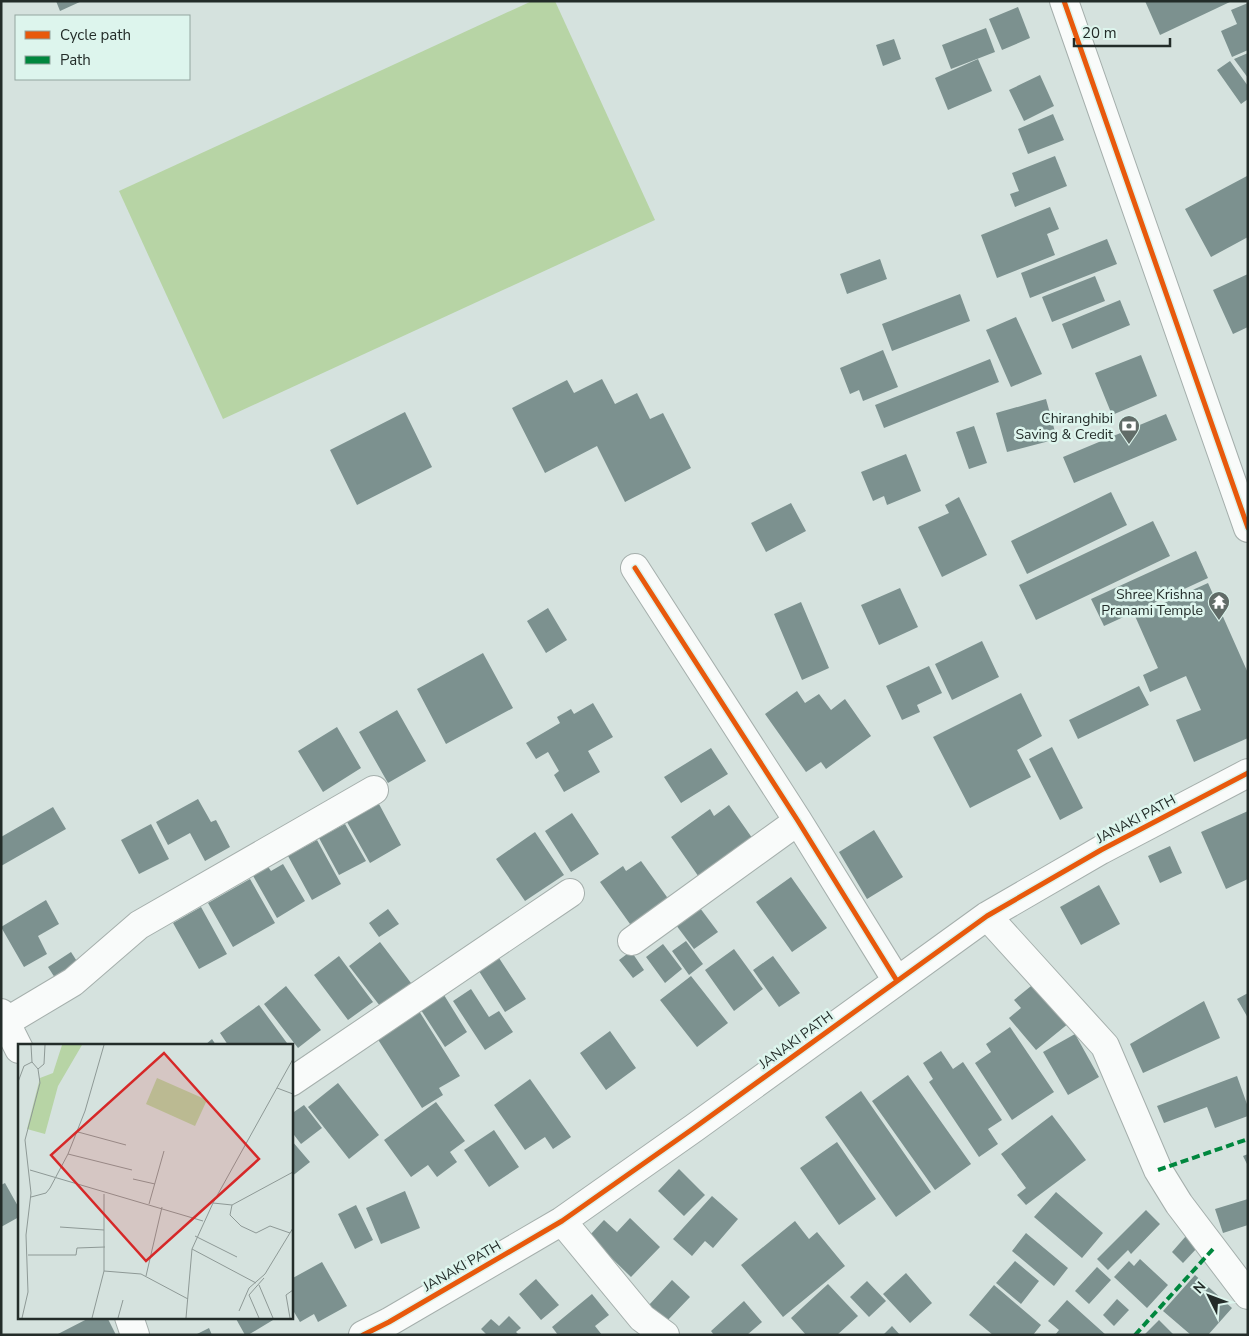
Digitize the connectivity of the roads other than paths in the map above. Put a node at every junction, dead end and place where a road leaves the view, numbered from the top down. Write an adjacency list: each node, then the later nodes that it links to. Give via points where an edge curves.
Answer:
1 (1064, 1): 2 (street)
2 (1248, 528)
3 (634, 568): 6 (street)
4 (1248, 773): 8 (street, JANAKI PATH, via 1100,850)
5 (374, 790): 11 (street, via 139,925 73,982)
6 (798, 821): 9 (street); 10 (street)
7 (570, 894): 13 (street)
8 (987, 916): 10 (street, JANAKI PATH); 15 (street, via 1105,1046 1158,1170 1179,1204)
9 (632, 941)
10 (897, 981): 14 (street, JANAKI PATH)
11 (4, 1018): 12 (street)
12 (18, 1047)
13 (292, 1081)
14 (562, 1221): 18 (street, JANAKI PATH); 19 (street, via 642,1318)
15 (1248, 1295)
16 (129, 1318): 17 (street)
17 (135, 1335)
18 (363, 1335)
19 (665, 1335)

